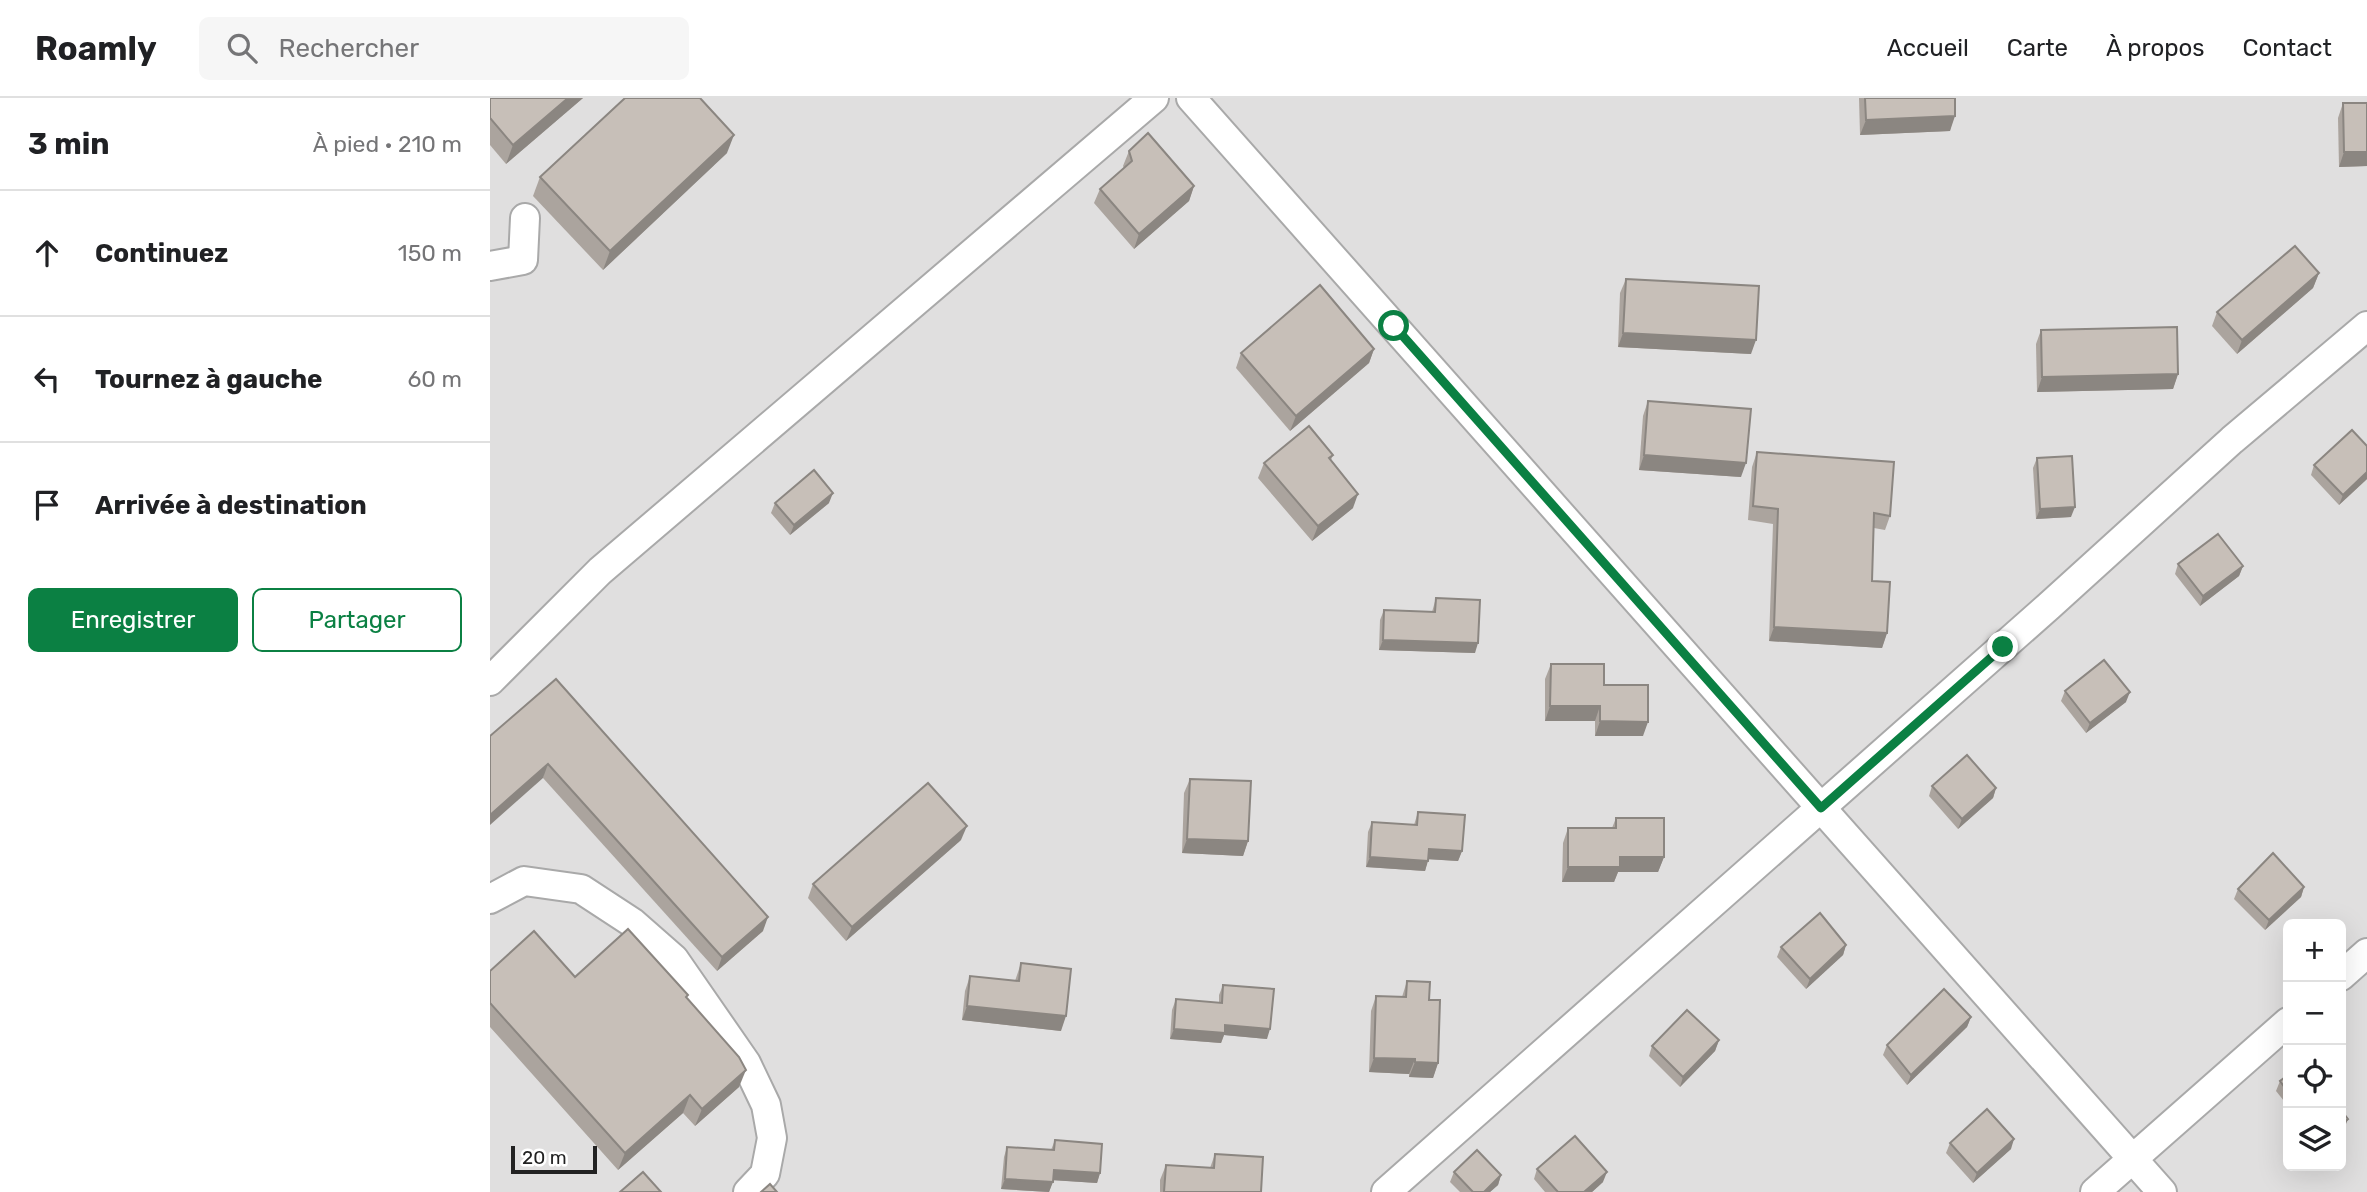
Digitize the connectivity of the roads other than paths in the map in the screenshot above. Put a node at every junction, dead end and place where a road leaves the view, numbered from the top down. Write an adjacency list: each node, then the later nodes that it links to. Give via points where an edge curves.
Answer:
1 (1154, 98): 6 (street, via 600,571)
2 (1191, 98): 7 (street)
3 (524, 218): 4 (street, via 523,261)
4 (490, 266)
5 (2367, 326): 7 (street, via 2232,440)
6 (490, 681)
7 (1821, 808): 12 (street); 14 (street)
8 (490, 899): 13 (street, via 524,881 581,889 633,923 674,959 746,1063 766,1105 772,1138 765,1174)
9 (2367, 953): 10 (street)
10 (2346, 972)
11 (2283, 1026): 12 (street)
12 (2133, 1158): 15 (street); 16 (street)
13 (748, 1192)
14 (1386, 1192)
15 (2095, 1192)
16 (2162, 1192)

